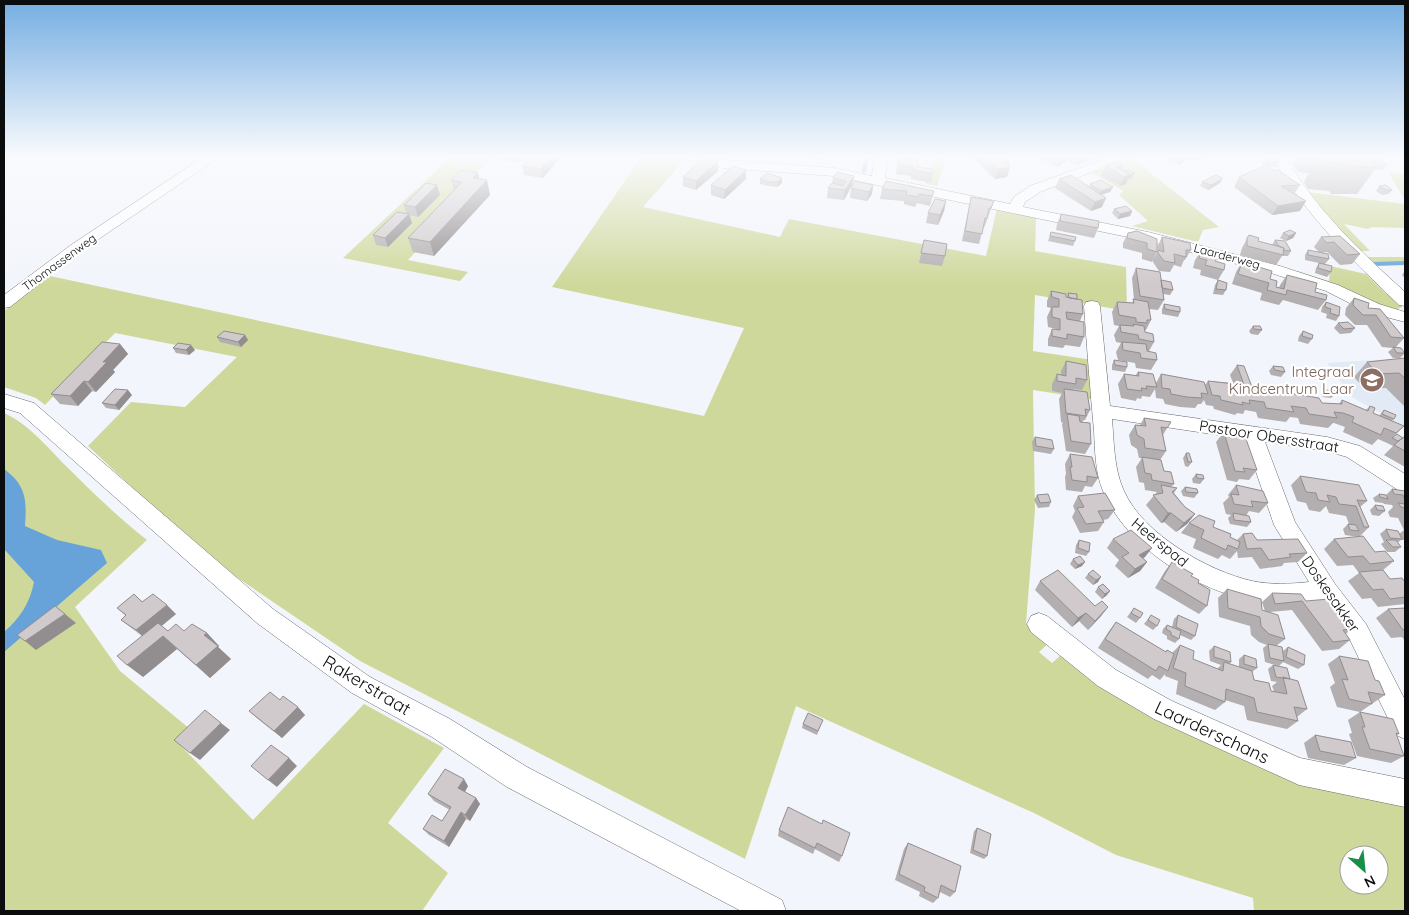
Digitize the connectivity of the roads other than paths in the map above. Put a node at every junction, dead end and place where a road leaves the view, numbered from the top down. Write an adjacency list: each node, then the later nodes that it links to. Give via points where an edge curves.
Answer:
1 (151, 199): 7 (street, Thomassenweg, via 84,243)
2 (963, 199): 5 (street, Laarderweg)
3 (1021, 199): 5 (street)
4 (1304, 199): 6 (street)
5 (1014, 210): 9 (street, Laarderweg, via 1164,241 1274,269)
6 (1405, 301)
7 (4, 303)
8 (1092, 306): 11 (street, Heerspad)
9 (1405, 317)
10 (4, 401): 18 (street, Rakerstraat, via 27,408 264,616 361,685 440,728 517,777)
11 (1101, 411): 12 (street, Pastoor Obersstraat); 14 (street, Heerspad, via 1113,490 1126,513 1180,561 1219,582 1272,594)
12 (1252, 432): 13 (street, Pastoor Obersstraat, via 1353,451); 14 (street, Doskesakker, via 1284,526)
13 (1405, 484)
14 (1327, 591): 16 (street, Doskesakker, via 1358,632)
15 (1039, 624): 17 (street, Laarderschans, via 1107,678 1171,714 1299,771)
16 (1405, 726)
17 (1405, 793)
18 (771, 911)

